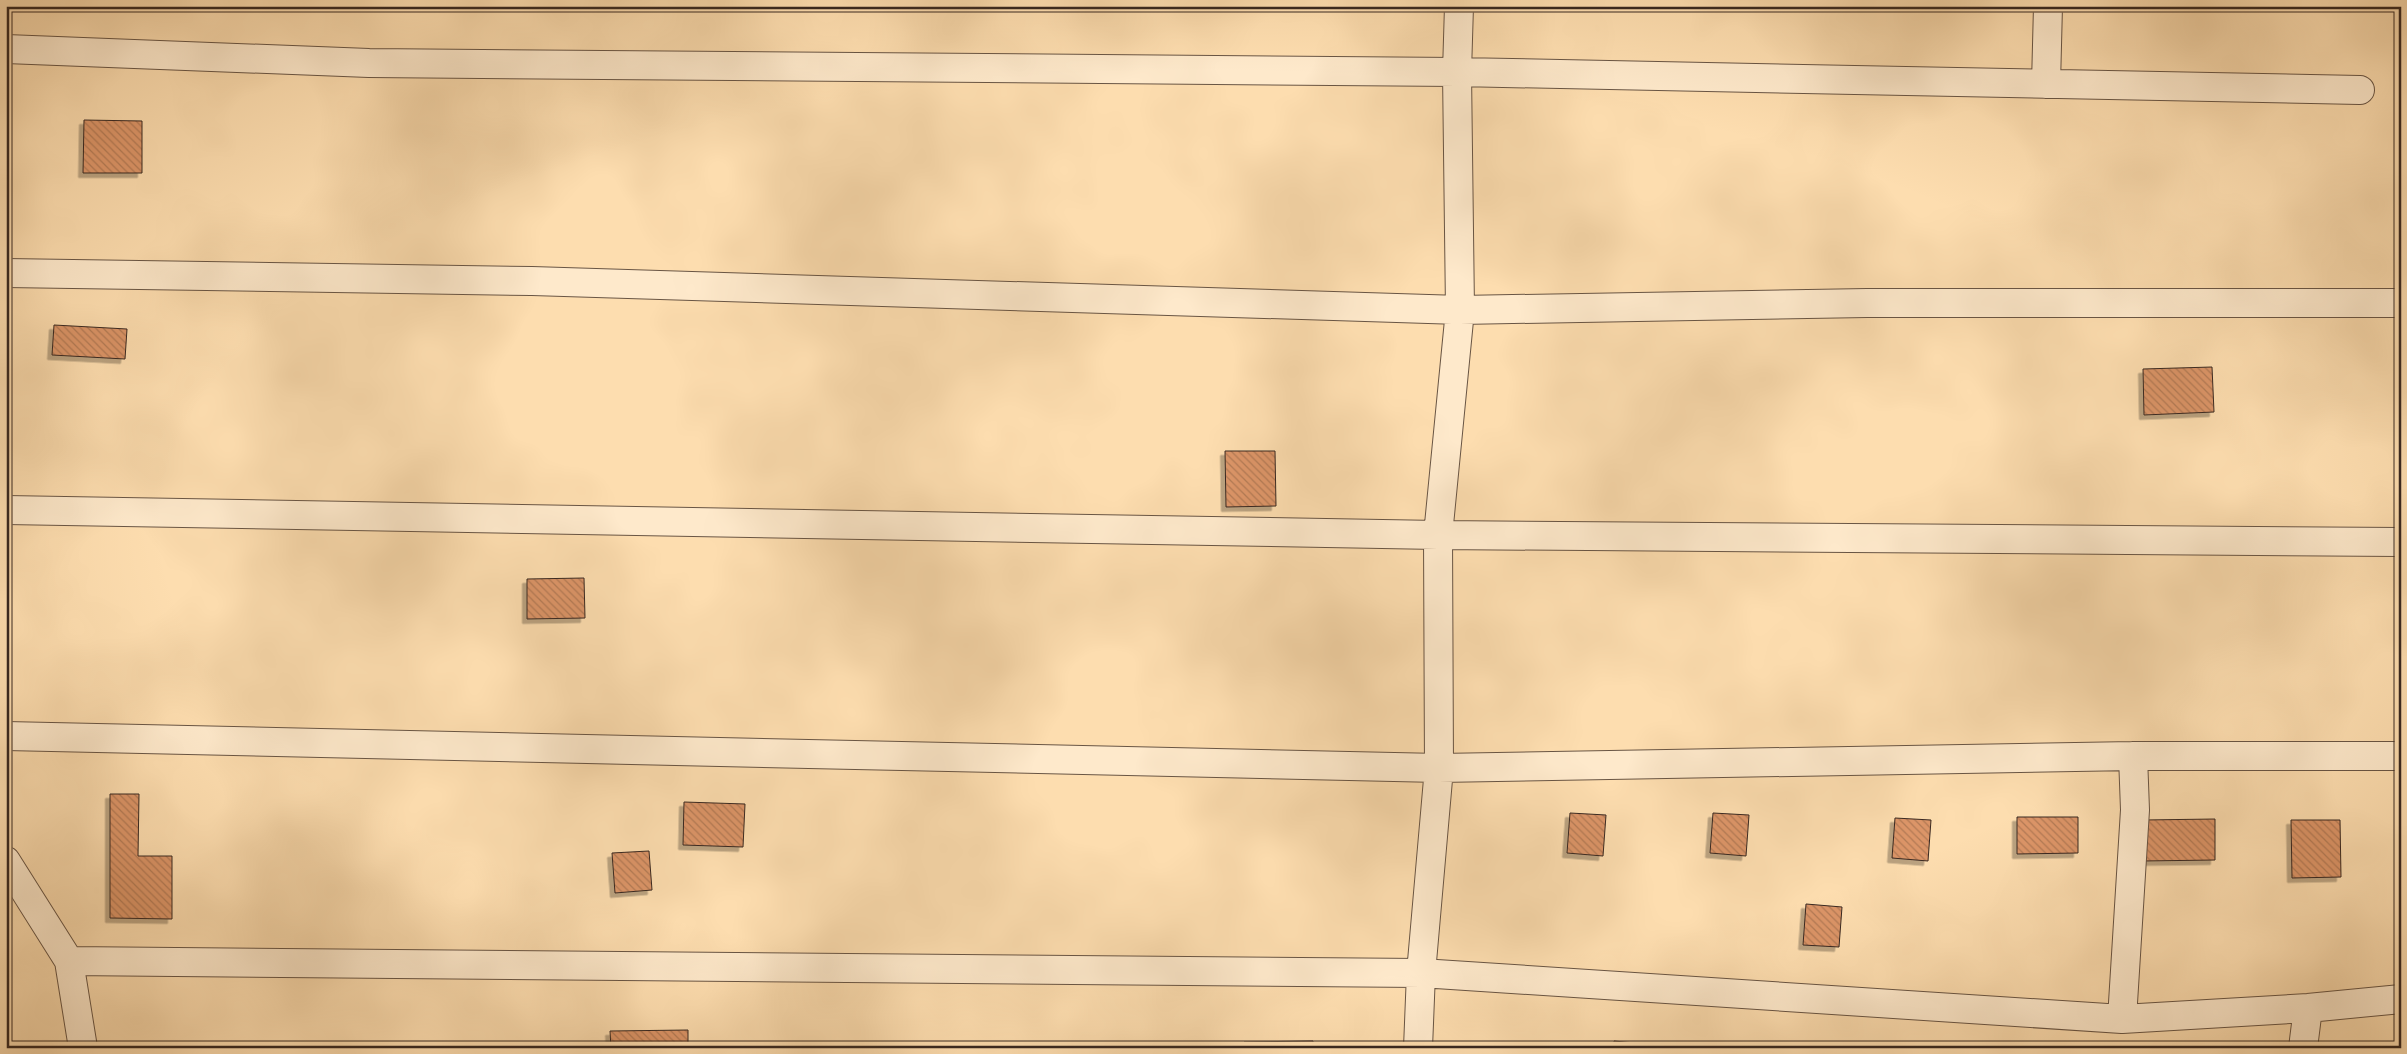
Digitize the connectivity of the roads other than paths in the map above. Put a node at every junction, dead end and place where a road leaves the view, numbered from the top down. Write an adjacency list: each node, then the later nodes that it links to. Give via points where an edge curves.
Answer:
1 (1459, 6): 4 (street)
2 (2048, 6): 5 (street)
3 (6, 49): 4 (street, via 369,63)
4 (1456, 72): 5 (street); 9 (street)
5 (2046, 84): 6 (street)
6 (2360, 90)
7 (6, 273): 9 (street, via 532,281)
8 (2394, 303): 9 (street, via 1867,303)
9 (1460, 310): 11 (street)
10 (6, 510): 11 (street)
11 (1438, 535): 12 (street); 16 (street)
12 (2401, 542)
13 (6, 736): 16 (street)
14 (2133, 756): 15 (street); 16 (street); 22 (street, via 2135,810)
15 (2401, 756)
16 (1439, 768): 19 (street)
17 (6, 861): 18 (street)
18 (69, 961): 19 (street); 23 (street)
19 (1421, 973): 22 (street); 24 (street)
20 (2401, 1000): 21 (street)
21 (2308, 1008): 22 (street); 25 (street)
22 (2122, 1019)
23 (83, 1048)
24 (1418, 1048)
25 (2303, 1048)

